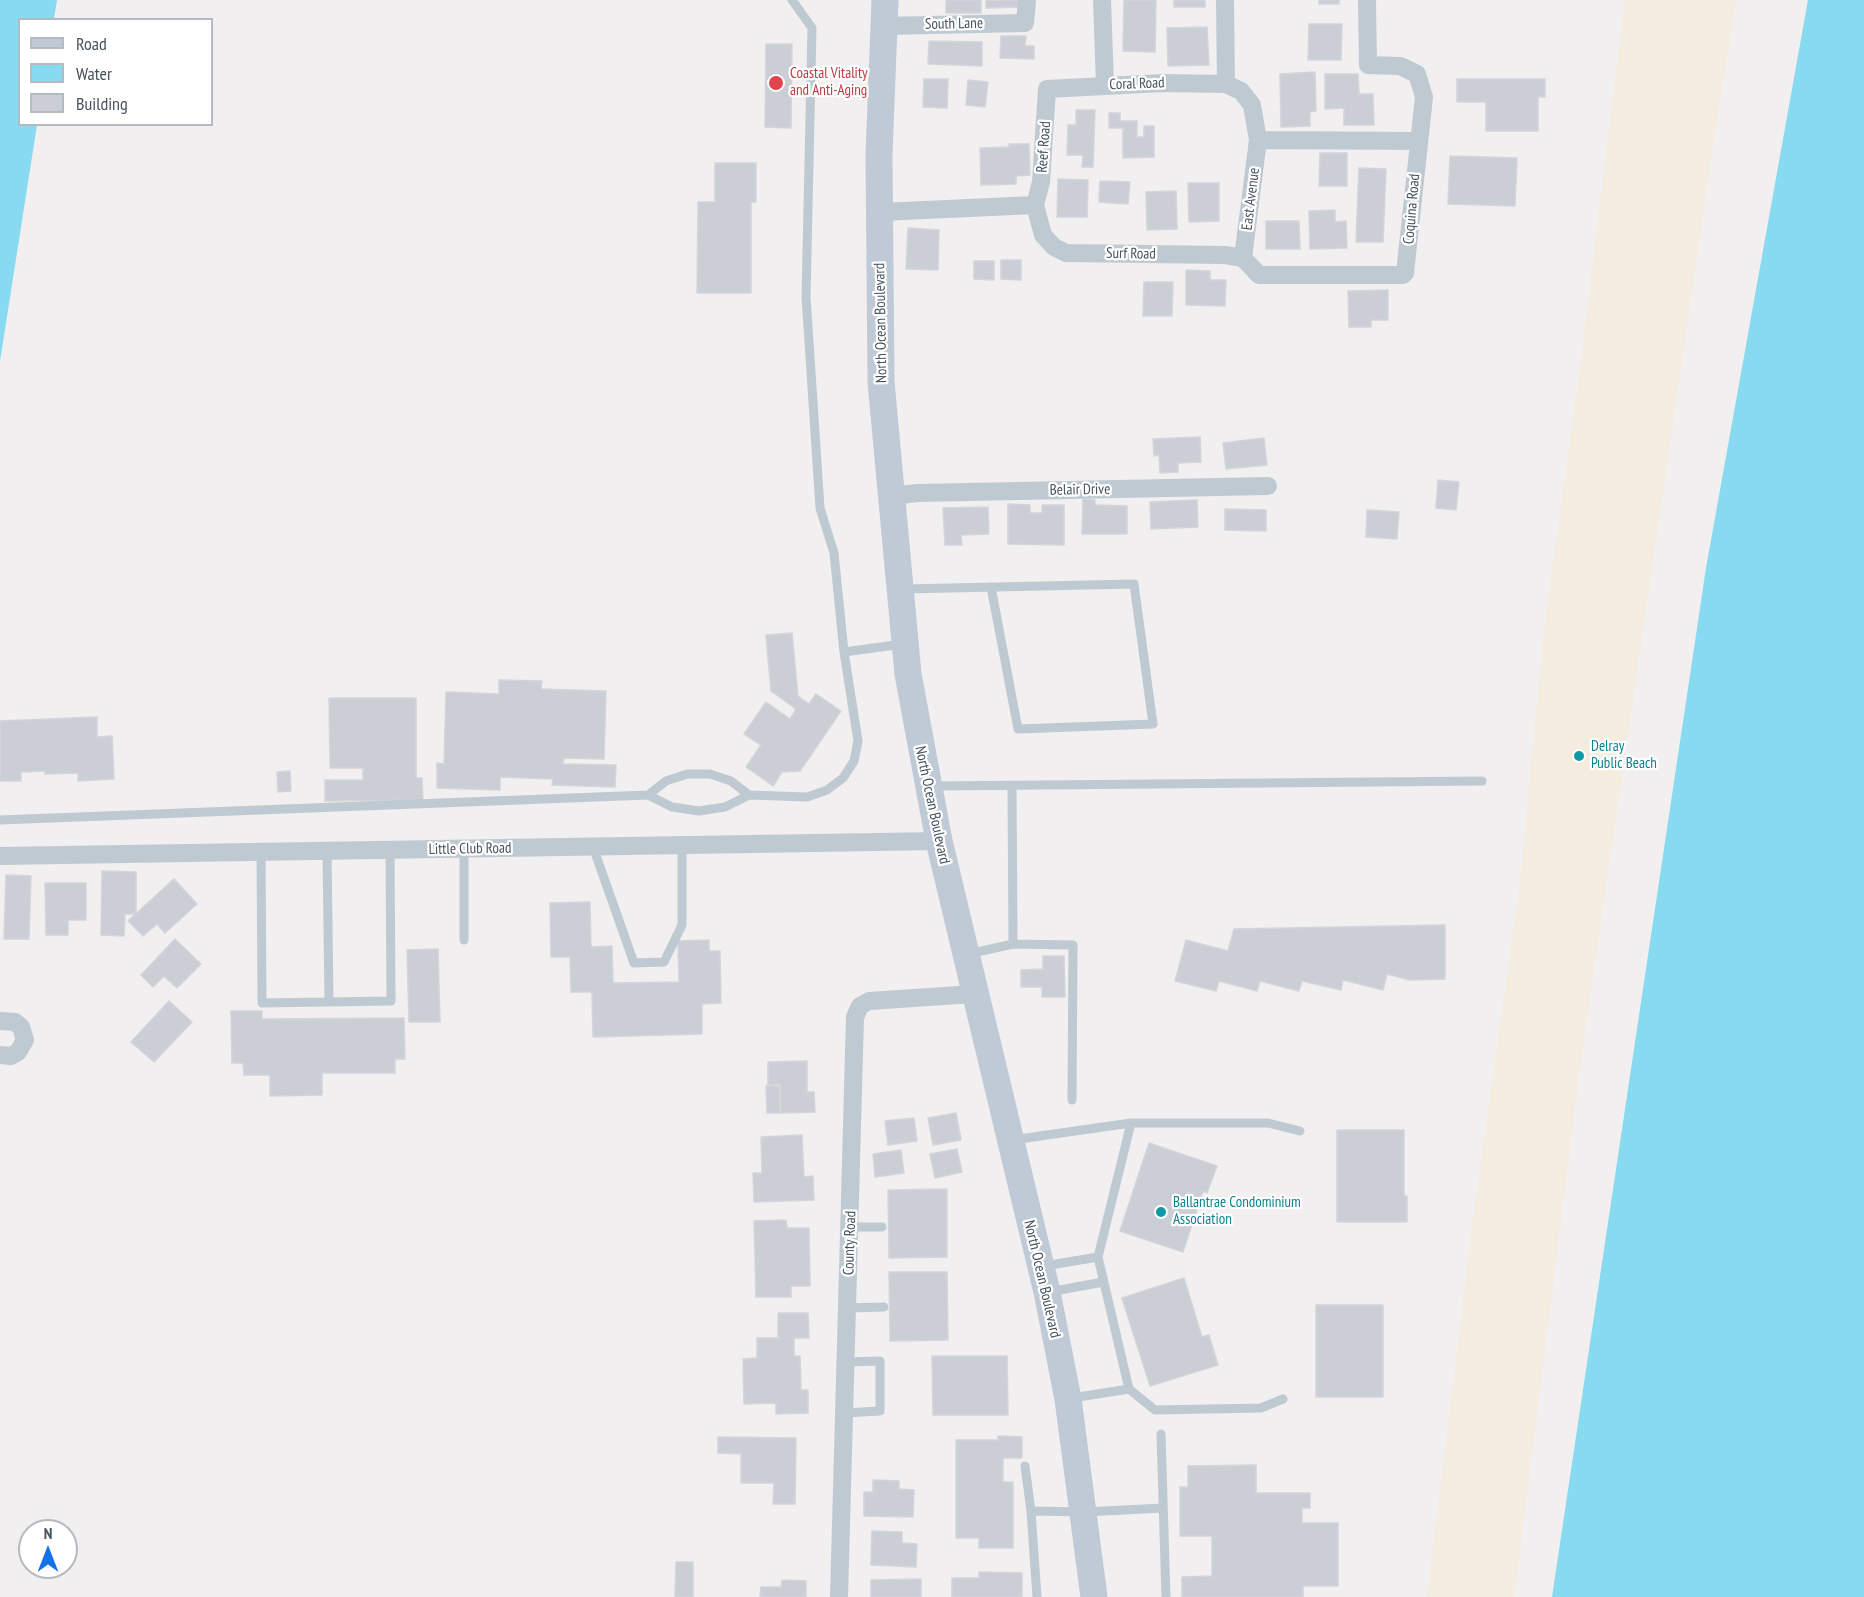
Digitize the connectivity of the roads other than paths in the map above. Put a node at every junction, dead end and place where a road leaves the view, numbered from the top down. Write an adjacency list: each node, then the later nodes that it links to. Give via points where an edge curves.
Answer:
1 (792, 0): 20 (lane, via 812,28 806,297 819,508 834,553)
2 (1028, 0): 6 (street, South Lane, via 1026,23)
3 (1102, 0): 8 (street)
4 (1225, 0): 7 (street)
5 (1367, 0): 11 (street, Coquina Road, via 1368,65 1400,66 1417,74 1424,97)
6 (884, 13): 13 (main road, North Ocean Boulevard)
7 (1226, 84): 8 (street, Coral Road); 10 (street, East Avenue, via 1241,91 1252,105)
8 (1105, 85): 9 (street, Coral Road)
9 (1047, 88): 12 (street, Reef Road, via 1041,182)
10 (1258, 140): 11 (street); 14 (street, East Avenue)
11 (1418, 141): 14 (street, Coquina Road, via 1406,273 1259,275)
12 (1035, 205): 13 (street); 14 (street, Surf Road, via 1043,235 1066,253)
13 (880, 212): 16 (main road, North Ocean Boulevard, via 881,382)
14 (1243, 258)
15 (1268, 486): 16 (street, Belair Drive)
16 (891, 496): 18 (main road, North Ocean Boulevard)
17 (992, 587): 17 (lane, via 1134,584 1153,724 1018,729); 18 (lane)
18 (898, 589): 19 (main road, North Ocean Boulevard)
19 (905, 644): 20 (lane); 22 (main road, North Ocean Boulevard)
20 (844, 652): 25 (lane, via 858,741 854,761 843,778 827,790 807,797)
21 (1482, 781): 23 (lane)
22 (928, 786): 23 (lane); 27 (main road, North Ocean Boulevard)
23 (1012, 786): 36 (lane)
24 (648, 795): 25 (lane, via 672,807 699,811 725,807); 25 (lane, via 666,781 687,774 710,774 731,781); 26 (lane)
25 (749, 795)
26 (0, 820)
27 (939, 841): 28 (street, Little Club Road); 37 (main road, North Ocean Boulevard)
28 (682, 846): 29 (street, Little Club Road); 29 (lane, via 682,925 664,962 634,963)
29 (593, 847): 30 (street, Little Club Road)
30 (464, 849): 31 (street, Little Club Road); 35 (lane)
31 (390, 850): 32 (street, Little Club Road); 39 (lane, via 391,1001)
32 (327, 851): 33 (street, Little Club Road); 39 (lane)
33 (261, 852): 34 (street, Little Club Road); 39 (lane, via 262,1003)
34 (0, 856)
35 (464, 940)
36 (1013, 944): 37 (lane); 42 (lane, via 1073,945)
37 (965, 955): 38 (main road, North Ocean Boulevard)
38 (974, 994): 45 (main road, North Ocean Boulevard); 46 (street, County Road, via 884,998 860,1006 855,1017)
39 (329, 1002)
40 (0, 1021): 41 (street, via 21,1026 25,1040 18,1052)
41 (0, 1055)
42 (1072, 1100)
43 (1131, 1123): 44 (lane, via 1268,1123); 45 (lane); 48 (lane)
44 (1300, 1131)
45 (1010, 1141): 49 (main road, North Ocean Boulevard)
46 (850, 1227): 47 (lane); 52 (street, County Road)
47 (882, 1227)
48 (1098, 1257): 49 (lane); 50 (lane)
49 (1043, 1279): 50 (lane); 55 (main road, North Ocean Boulevard)
50 (1103, 1282): 54 (lane)
51 (884, 1307): 52 (lane)
52 (848, 1308): 53 (street, County Road)
53 (846, 1362): 57 (street, County Road); 57 (lane, via 880,1361 880,1411)
54 (1129, 1389): 55 (lane); 56 (lane, via 1155,1410 1261,1408)
55 (1068, 1399): 62 (main road, North Ocean Boulevard)
56 (1283, 1399)
57 (844, 1413): 63 (street, County Road)
58 (1161, 1434): 60 (lane)
59 (1026, 1466): 61 (lane)
60 (1163, 1508): 62 (lane); 66 (lane)
61 (1031, 1511): 62 (lane); 64 (lane)
62 (1085, 1512): 65 (main road, North Ocean Boulevard)
63 (839, 1597)
64 (1037, 1597)
65 (1094, 1597)
66 (1166, 1597)

